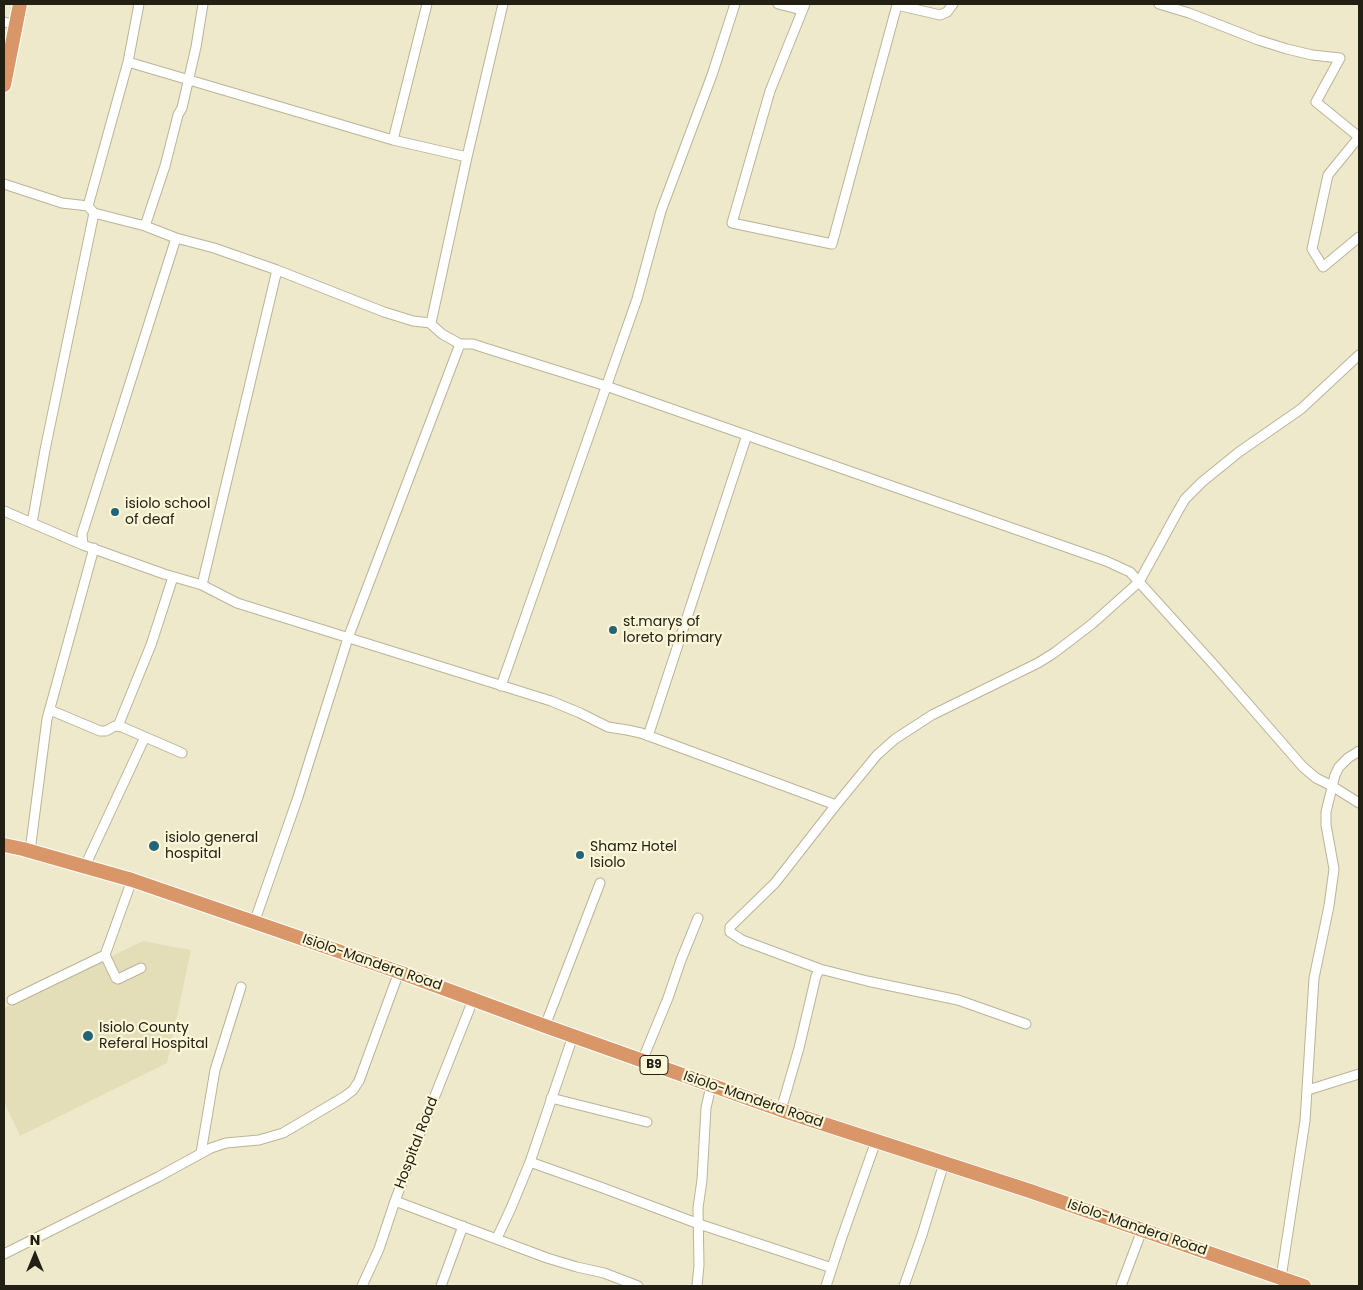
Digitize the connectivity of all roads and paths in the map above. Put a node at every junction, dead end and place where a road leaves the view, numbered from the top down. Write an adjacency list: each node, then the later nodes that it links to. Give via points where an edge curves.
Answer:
1 (20, 4): 12 (highway)
2 (139, 4): 13 (street)
3 (203, 4): 14 (street)
4 (426, 4): 16 (street)
5 (503, 4): 17 (street)
6 (734, 4): 27 (street, via 712,75 661,211 637,299)
7 (778, 4): 11 (street)
8 (896, 4): 9 (street, via 940,15); 11 (street, via 832,244 732,223 770,91)
9 (953, 4)
10 (1159, 4): 21 (street, via 1287,49 1340,58 1316,102 1358,137 1328,175 1312,249 1323,267)
11 (803, 7)
12 (10, 24): 15 (highway)
13 (128, 62): 14 (street); 19 (street)
14 (188, 79): 16 (street); 20 (street)
15 (4, 85)
16 (393, 140): 17 (street)
17 (467, 157): 24 (street)
18 (4, 184): 19 (street)
19 (91, 210): 20 (street); 30 (street)
20 (145, 226): 22 (street)
21 (1359, 237)
22 (176, 238): 23 (street); 31 (street, via 82,534)
23 (277, 270): 24 (street, via 384,312 414,322); 35 (street)
24 (431, 323): 25 (street)
25 (460, 344): 27 (street, via 473,344); 36 (street)
26 (1359, 355): 34 (street, via 1300,409 1202,482 1185,500)
27 (606, 386): 28 (street); 37 (street)
28 (747, 435): 34 (street, via 1106,562 1130,572); 40 (street)
29 (4, 511): 30 (street)
30 (32, 523): 31 (street)
31 (83, 545): 32 (street)
32 (94, 548): 33 (street); 38 (street)
33 (173, 577): 35 (street); 39 (street, via 151,645)
34 (1139, 582): 44 (street, via 1303,767); 46 (street, via 1054,653 946,708 895,739 877,755)
35 (202, 585): 36 (street, via 236,603)
36 (348, 638): 37 (street); 53 (street)
37 (501, 686): 40 (street, via 570,708 608,727)
38 (50, 710): 39 (street, via 100,731); 48 (street)
39 (118, 726): 41 (street)
40 (648, 736): 46 (street)
41 (145, 737): 43 (street); 49 (street)
42 (1359, 751): 44 (street, via 1339,767)
43 (182, 753)
44 (1332, 786): 45 (street); 67 (street, via 1326,825 1334,869 1314,978)
45 (1359, 803)
46 (836, 805): 56 (street, via 775,883 729,929 742,940)
47 (4, 844): 48 (highway, Isiolo-Mandera Road / B9)
48 (30, 851): 49 (highway, Isiolo-Mandera Road / B9)
49 (84, 866): 50 (highway, Isiolo-Mandera Road / B9)
50 (132, 880): 53 (highway, Isiolo-Mandera Road / B9); 54 (street)
51 (600, 883): 62 (street)
52 (698, 918): 64 (street)
53 (254, 923): 57 (highway, Isiolo-Mandera Road / B9)
54 (105, 955): 55 (street, via 118,979); 59 (street)
55 (141, 968)
56 (820, 969): 61 (street, via 958,1000); 69 (street)
57 (399, 972): 60 (highway, Isiolo-Mandera Road / B9); 72 (street, via 359,1081 352,1090 284,1133 259,1140 226,1143)
58 (241, 987): 72 (street, via 215,1070)
59 (12, 1000)
60 (473, 1000): 62 (highway, Isiolo-Mandera Road / B9); 75 (street, Hospital Road)
61 (1026, 1024)
62 (545, 1026): 63 (highway, Isiolo-Mandera Road / B9)
63 (573, 1036): 64 (highway, Isiolo-Mandera Road / B9); 68 (street)
64 (642, 1061): 66 (highway, Isiolo-Mandera Road / B9)
65 (1359, 1074): 67 (street)
66 (711, 1086): 69 (highway, Isiolo-Mandera Road / B9); 76 (street, via 706,1108)
67 (1308, 1090): 82 (street)
68 (552, 1098): 70 (street); 73 (street)
69 (781, 1110): 71 (highway, Isiolo-Mandera Road / B9)
70 (647, 1122)
71 (876, 1141): 74 (highway, Isiolo-Mandera Road / B9); 81 (street)
72 (201, 1153): 80 (street)
73 (530, 1162): 76 (street); 79 (street)
74 (944, 1164): 78 (highway, Isiolo-Mandera Road / B9); 88 (street)
75 (395, 1201): 77 (street); 83 (street, Hospital Road)
76 (699, 1224): 81 (street); 86 (street)
77 (463, 1226): 79 (street); 84 (street)
78 (1142, 1230): 82 (highway, Isiolo-Mandera Road / B9); 89 (street)
79 (496, 1238): 85 (street, via 547,1258)
80 (4, 1254)
81 (832, 1268): 87 (street)
82 (1281, 1278): 90 (highway, Isiolo-Mandera Road / B9)
83 (362, 1286)
84 (441, 1286)
85 (638, 1286)
86 (697, 1286)
87 (826, 1286)
88 (904, 1286)
89 (1121, 1286)
90 (1304, 1286)

